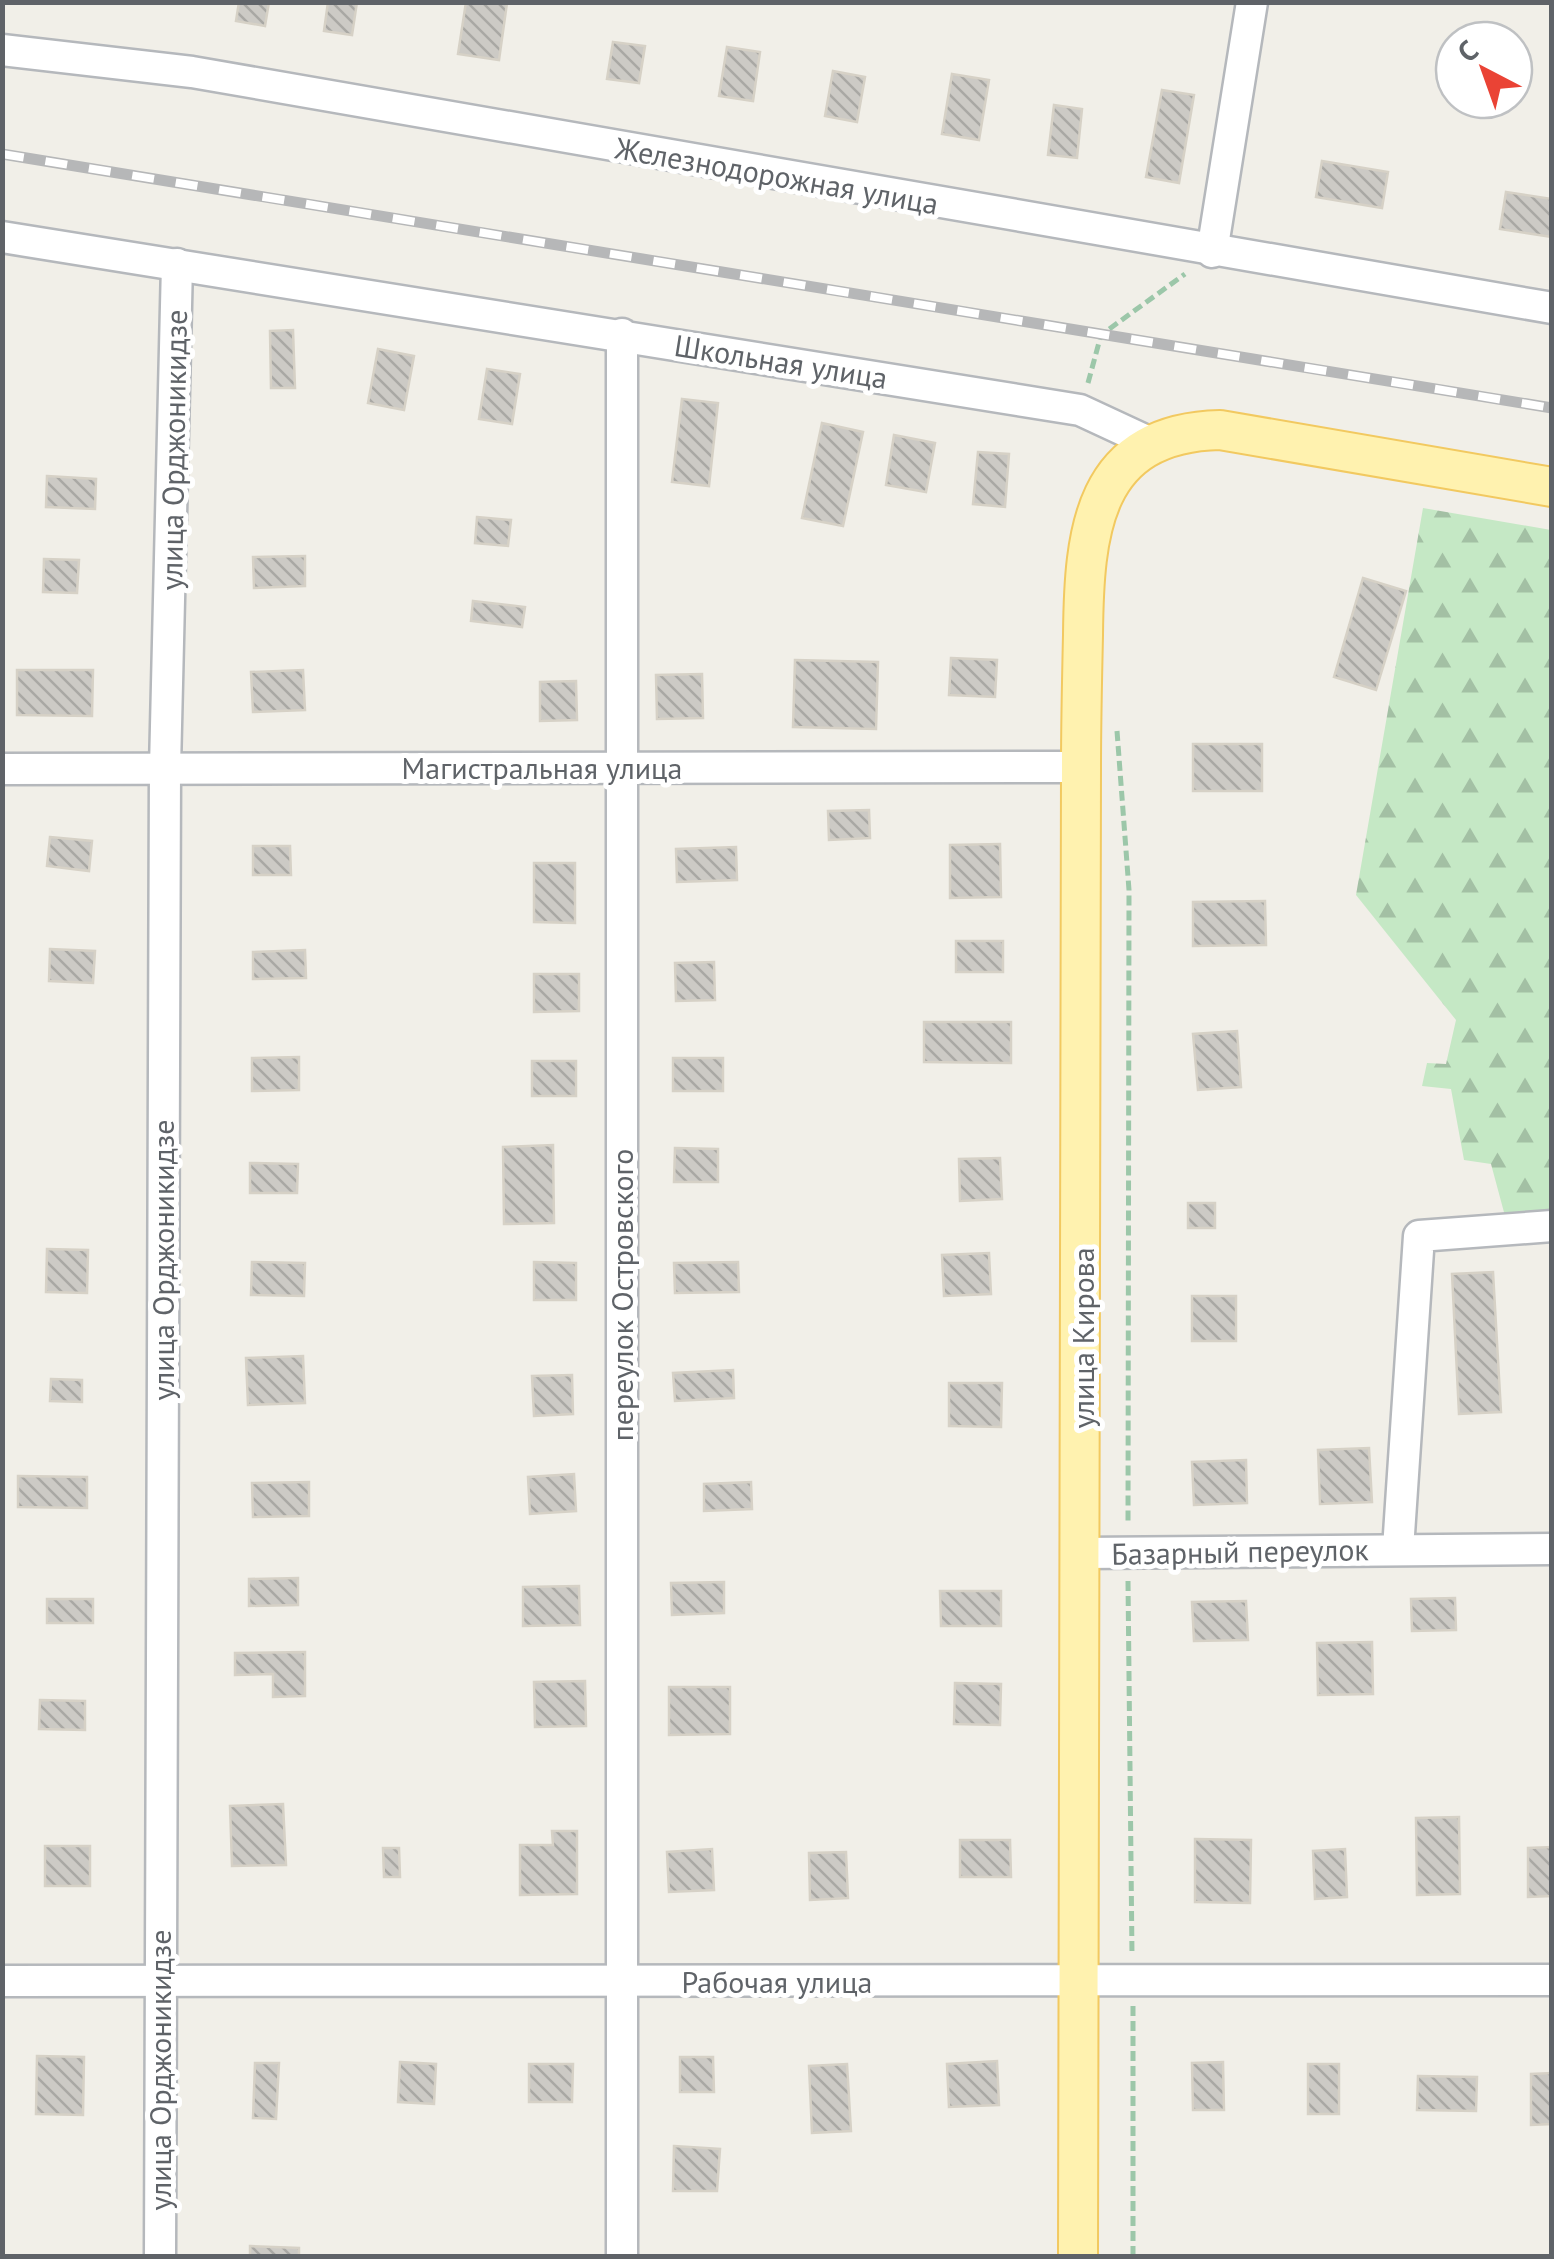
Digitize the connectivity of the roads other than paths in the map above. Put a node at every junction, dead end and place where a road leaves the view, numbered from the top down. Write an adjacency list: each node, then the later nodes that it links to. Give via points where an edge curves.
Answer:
1 (1252, 2): 4 (street)
2 (2, 50): 4 (street, Железнодорожная улица, via 192,72)
3 (2, 237): 5 (street, Школьная улица)
4 (1212, 252): 6 (street, Железнодорожная улица)
5 (177, 264): 7 (street, Школьная улица); 12 (street, улица Орджоникидзе)
6 (1552, 308)
7 (622, 334): 8 (street, Школьная улица, via 1080,410); 13 (street, переулок Островского)
8 (1151, 443): 9 (main road, via 1220,430); 10 (main road, улица Кирова, via 1125,464 1090,523)
9 (1552, 488)
10 (1080, 766): 13 (street, Магистральная улица); 17 (main road, улица Кирова)
11 (2, 768): 12 (street, Магистральная улица)
12 (166, 768): 13 (street, Магистральная улица); 18 (street, улица Орджоникидзе)
13 (622, 768): 22 (street, переулок Островского)
14 (1552, 1226): 15 (street, Базарный переулок, via 1419,1236)
15 (1398, 1549): 16 (street, Базарный переулок); 17 (street, Базарный переулок)
16 (1552, 1549)
17 (1082, 1553): 21 (main road, улица Кирова)
18 (158, 1980): 20 (street, Рабочая улица); 22 (street, Рабочая улица); 23 (street, улица Орджоникидзе)
19 (1552, 1980): 21 (street, Рабочая улица)
20 (2, 1981)
21 (1078, 1981): 22 (street, Рабочая улица); 25 (main road, улица Кирова)
22 (618, 1982): 24 (street, переулок Островского)
23 (160, 2256)
24 (622, 2256)
25 (1078, 2256)

